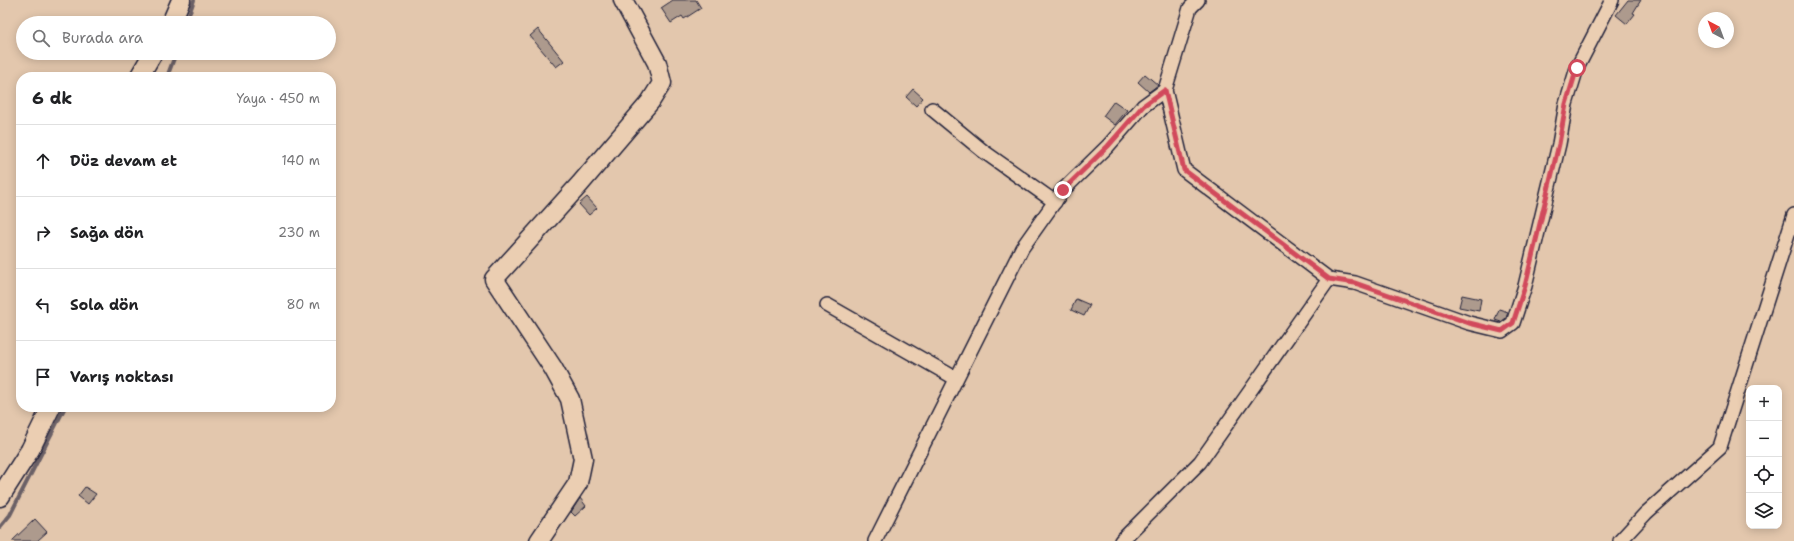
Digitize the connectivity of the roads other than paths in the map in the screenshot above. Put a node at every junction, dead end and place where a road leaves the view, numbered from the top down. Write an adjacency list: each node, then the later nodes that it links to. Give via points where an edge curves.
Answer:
1 (182, 0): 5 (street)
2 (623, 0): 17 (street, via 657,63 662,84 650,102 580,184 494,279 553,368 570,399 583,459 578,483)
3 (1198, 0): 8 (street, via 1190,8)
4 (1612, 0): 12 (street, via 1577,68 1566,104 1544,211 1513,323 1502,331 1355,283)
5 (174, 16)
6 (149, 60): 7 (street)
7 (142, 72)
8 (1165, 90): 10 (street, via 1143,106 1108,146 1063,190); 12 (street, via 1184,170)
9 (932, 109): 10 (street, via 982,151)
10 (1055, 202): 14 (street, via 1022,248)
11 (1794, 215): 20 (street, via 1720,447 1646,513)
12 (1329, 279): 19 (street, via 1200,462)
13 (827, 305): 14 (street)
14 (955, 378): 18 (street)
15 (49, 412): 16 (street, via 30,450)
16 (0, 497)
17 (539, 541)
18 (876, 541)
19 (1121, 541)
20 (1620, 541)

